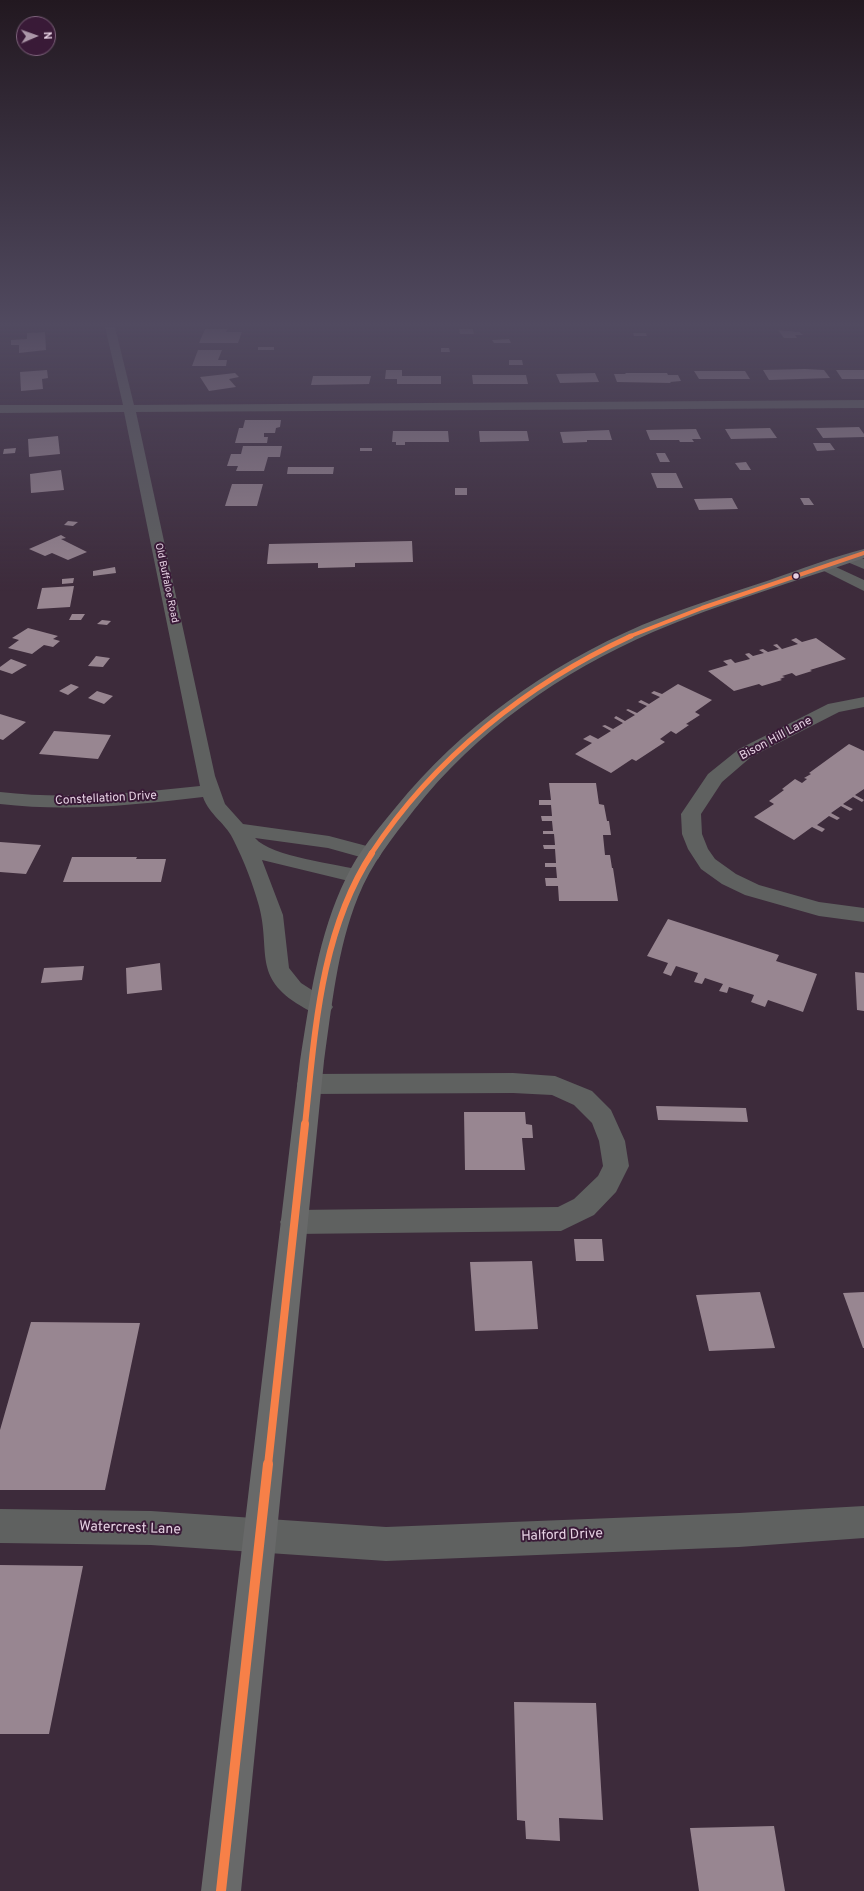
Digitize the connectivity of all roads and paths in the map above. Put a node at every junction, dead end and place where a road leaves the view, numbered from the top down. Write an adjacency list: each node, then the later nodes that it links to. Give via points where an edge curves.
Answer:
1 (131, 415): 8 (street, Old Buffaloe Road)
2 (864, 553): 3 (main road)
3 (850, 558): 4 (street); 5 (main road)
4 (864, 565)
5 (825, 566): 6 (street); 11 (main road, via 655,626 581,661 528,694 461,747 422,787)
6 (864, 586)
7 (864, 702): 13 (street, Bison Hill Lane, via 834,708 745,753 715,778 690,814 692,834 698,849 708,864 729,879 752,890 819,909)
8 (211, 790): 9 (street, Constellation Drive, via 95,802 48,803); 10 (street, Old Buffaloe Road, via 216,806)
9 (0, 798)
10 (241, 835): 11 (street, via 329,842); 12 (street, Old Buffaloe Road, via 252,848 276,858); 14 (street, via 272,913 276,937 276,962 282,977 292,990)
11 (371, 854): 12 (main road)
12 (357, 876): 14 (main road, via 336,928)
13 (864, 915)
14 (321, 1007): 15 (main road)
15 (309, 1084): 16 (main road); 16 (street, via 513,1083 555,1086 583,1098 602,1117 612,1141 616,1166 606,1184 584,1207 561,1219)
16 (294, 1222): 19 (main road)
17 (864, 1522): 19 (street, Halford Drive, via 739,1530 386,1544)
18 (0, 1526): 19 (street, Watercrest Lane, via 151,1528)
19 (260, 1536): 20 (main road)
20 (221, 1891)

